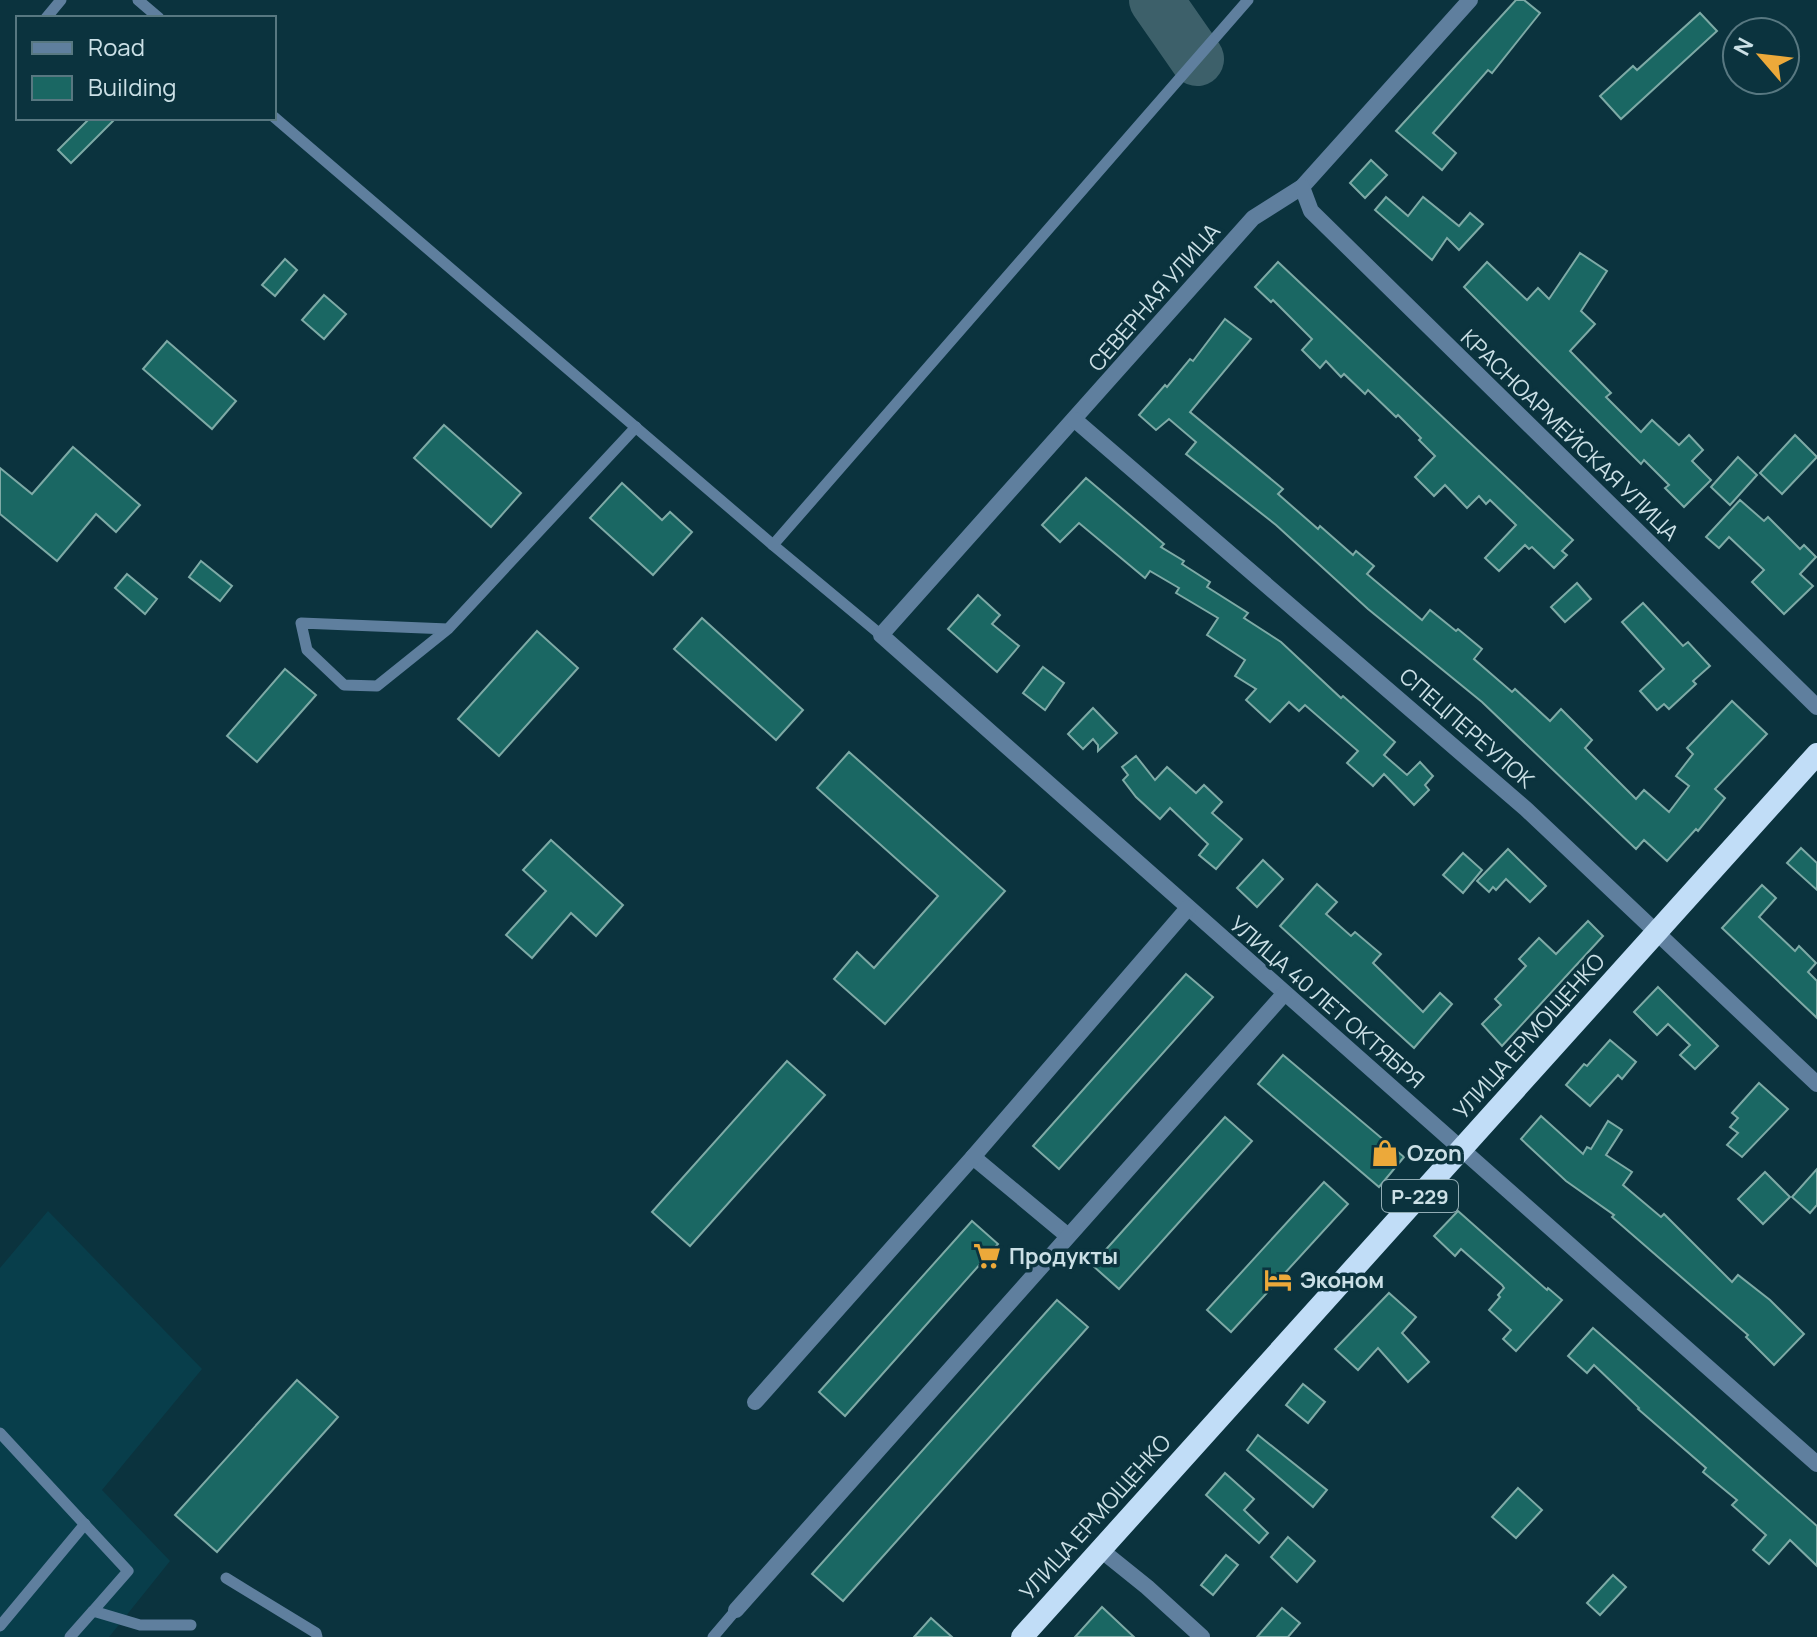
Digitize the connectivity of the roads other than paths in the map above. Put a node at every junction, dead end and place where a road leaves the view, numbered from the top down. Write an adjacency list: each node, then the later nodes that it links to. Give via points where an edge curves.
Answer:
1 (61, 0): 5 (lane)
2 (138, 0): 6 (lane)
3 (1248, 0): 11 (lane)
4 (1470, 0): 8 (street, СЕВЕРНАЯ УЛИЦА)
5 (48, 16)
6 (157, 16)
7 (276, 119): 10 (lane)
8 (1302, 187): 9 (street, СЕВЕРНАЯ УЛИЦА, via 1253,218); 14 (street, КРАСНОАРМЕЙСКАЯ УЛИЦА, via 1311,211)
9 (1075, 420): 13 (street, СЕВЕРНАЯ УЛИЦА); 17 (street, СПЕЦПЕРЕУЛОК, via 1526,809)
10 (636, 427): 11 (lane); 12 (lane)
11 (773, 545): 13 (lane)
12 (448, 629): 12 (lane, via 377,686 344,685 307,650 301,623)
13 (881, 635): 16 (street, УЛИЦА 40 ЛЕТ ОКТЯБРЯ)
14 (1817, 707)
15 (1817, 754): 17 (highway, УЛИЦА ЕРМОЩЕНКО / Р-229)
16 (1188, 908): 18 (street, УЛИЦА 40 ЛЕТ ОКТЯБРЯ); 21 (street)
17 (1656, 933): 19 (street, СПЕЦПЕРЕУЛОК); 20 (highway, УЛИЦА ЕРМОЩЕНКО / Р-229)
18 (1284, 994): 20 (street, УЛИЦА 40 ЛЕТ ОКТЯБРЯ); 22 (street)
19 (1817, 1084)
20 (1462, 1150): 25 (street, УЛИЦА 40 ЛЕТ ОКТЯБРЯ); 27 (highway, УЛИЦА ЕРМОЩЕНКО / Р-229)
21 (973, 1157): 22 (street); 23 (street)
22 (1068, 1236): 29 (street)
23 (755, 1402)
24 (0, 1433): 26 (lane)
25 (1817, 1464)
26 (85, 1524): 30 (lane, via 128,1571); 32 (lane)
27 (1101, 1550): 36 (highway, УЛИЦА ЕРМОЩЕНКО / Р-229); 37 (street)
28 (226, 1578): 34 (lane)
29 (736, 1610): 35 (lane)
30 (93, 1611): 31 (lane, via 140,1625); 33 (lane)
31 (191, 1625)
32 (0, 1626)
33 (70, 1637)
34 (317, 1637)
35 (713, 1637)
36 (1022, 1637)
37 (1202, 1637)

